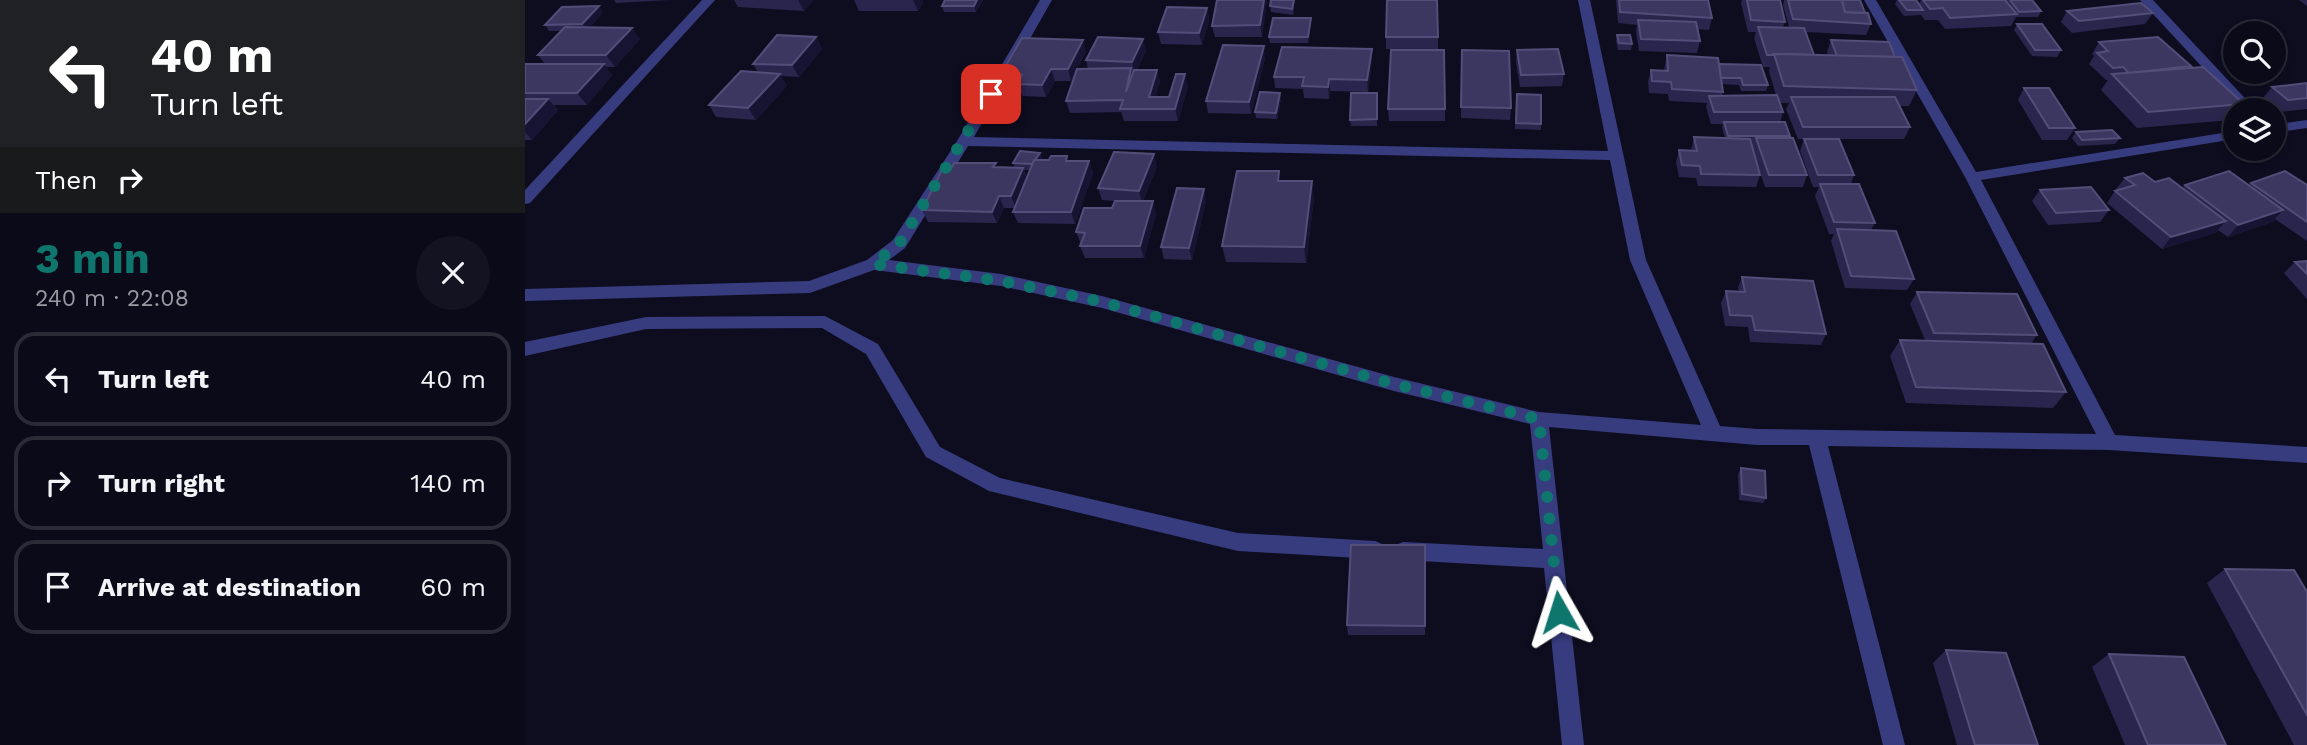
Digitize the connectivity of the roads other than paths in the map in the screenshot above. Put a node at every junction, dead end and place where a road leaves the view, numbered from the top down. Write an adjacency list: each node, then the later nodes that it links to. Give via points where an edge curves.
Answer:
1 (709, 0): 13 (street)
2 (1046, 0): 10 (street)
3 (1584, 0): 11 (street)
4 (1870, 0): 12 (street)
5 (2146, 0): 6 (street)
6 (2238, 98)
7 (2307, 124): 8 (street)
8 (2286, 127)
9 (2223, 137): 12 (street)
10 (964, 141): 11 (street); 14 (street, via 899,244)
11 (1616, 156): 18 (street, via 1638,260)
12 (1972, 177): 20 (street)
13 (525, 199)
14 (873, 264): 15 (street, via 810,287); 17 (street, via 1001,281 1103,302 1394,384)
15 (525, 295)
16 (525, 349): 22 (street, via 646,323 825,322 872,349 933,452 996,485 1237,542)
17 (1539, 419): 18 (street); 22 (street)
18 (1714, 434): 19 (street)
19 (1817, 439): 20 (street); 24 (street)
20 (2109, 442): 21 (street)
21 (2307, 455)
22 (1553, 559): 23 (street)
23 (1573, 745)
24 (1894, 745)

